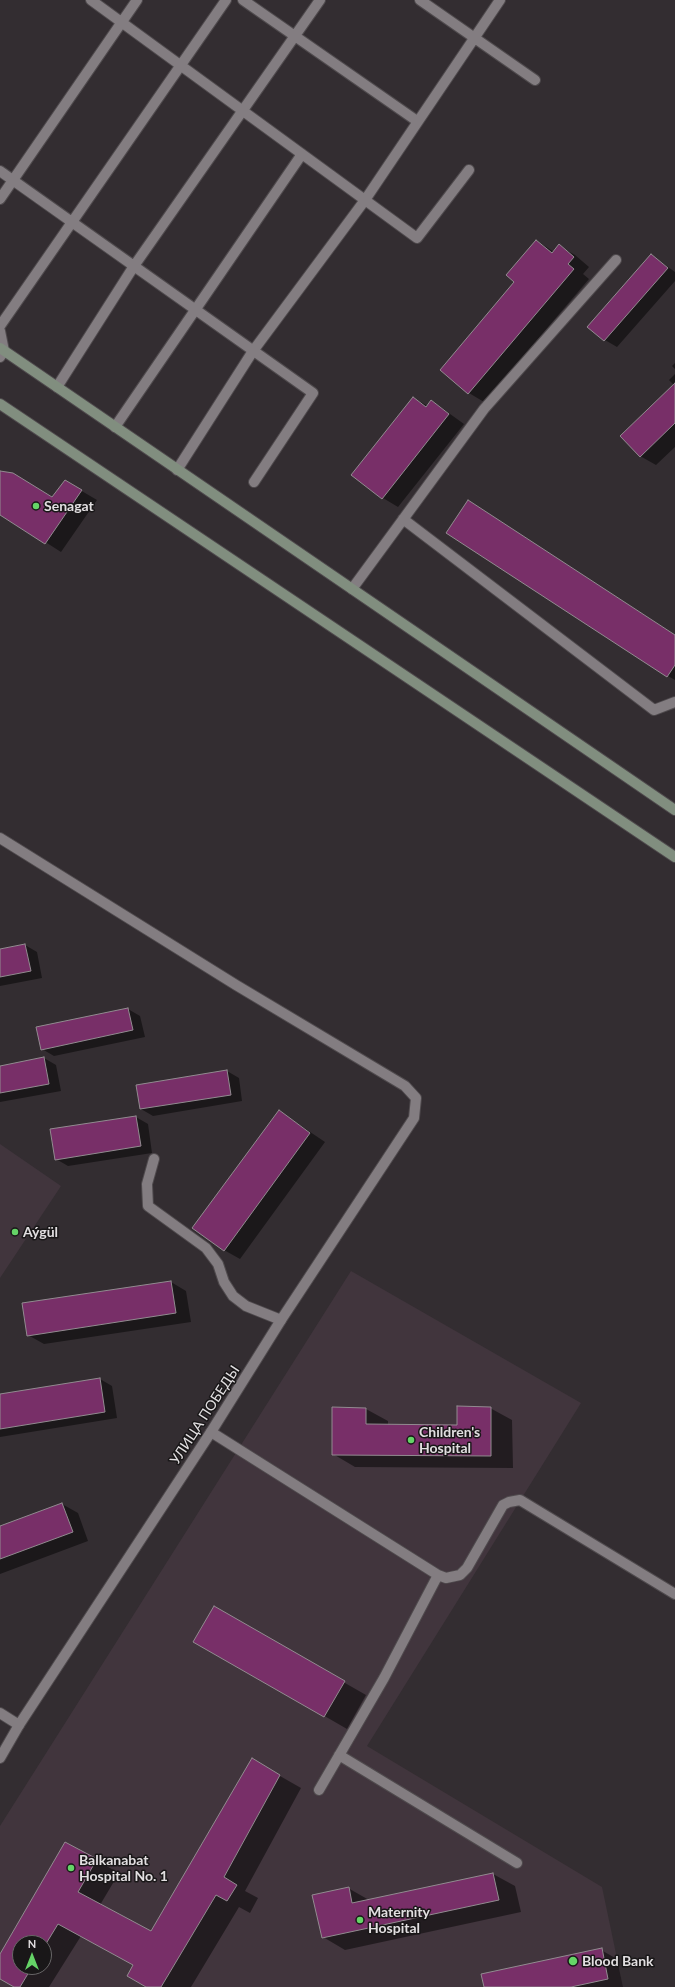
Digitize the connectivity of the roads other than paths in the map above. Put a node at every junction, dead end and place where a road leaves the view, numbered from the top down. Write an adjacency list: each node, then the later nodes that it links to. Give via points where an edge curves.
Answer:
1 (91, 0): 8 (street)
2 (137, 0): 8 (street)
3 (226, 0): 11 (street)
4 (243, 0): 9 (street)
5 (320, 0): 9 (street)
6 (420, 0): 10 (street)
7 (500, 0): 10 (street)
8 (121, 22): 11 (street); 18 (street)
9 (294, 36): 13 (street); 14 (street)
10 (474, 38): 12 (street); 14 (street)
11 (182, 66): 13 (street); 21 (street)
12 (535, 80)
13 (243, 111): 15 (street); 23 (street)
14 (417, 121): 20 (street)
15 (302, 154): 20 (street); 24 (street)
16 (469, 170): 20 (street, via 417,238)
17 (0, 171): 18 (street)
18 (13, 180): 19 (street); 21 (street)
19 (0, 199)
20 (365, 200): 27 (street)
21 (72, 223): 23 (street); 25 (street)
22 (616, 260): 34 (street, via 484,409)
23 (134, 266): 24 (street); 29 (street)
24 (195, 309): 27 (street); 31 (street)
25 (0, 326)
26 (0, 330): 28 (street)
27 (253, 351): 32 (street); 33 (street, via 313,393)
28 (1, 352): 29 (main road)
29 (57, 387): 31 (main road)
30 (0, 404): 39 (main road)
31 (114, 427): 32 (main road)
32 (177, 470): 35 (main road)
33 (254, 482)
34 (403, 520): 35 (street); 36 (street, via 654,710)
35 (352, 589): 37 (main road)
36 (675, 702)
37 (675, 810)
38 (0, 838): 41 (street, УЛИЦА ПОБЕДЫ, via 236,985 405,1086 416,1098 414,1118)
39 (675, 857)
40 (154, 1159): 41 (street, via 146,1184 148,1206 206,1248 218,1264 224,1282 233,1296 246,1306)
41 (281, 1320): 42 (street, УЛИЦА ПОБЕДЫ)
42 (211, 1432): 43 (street); 46 (street, УЛИЦА ПОБЕДЫ)
43 (438, 1575): 44 (street, via 446,1578 460,1575 467,1568 504,1505 520,1500); 48 (street, via 384,1678)
44 (675, 1594)
45 (0, 1713): 46 (street)
46 (19, 1725): 47 (street, УЛИЦА ПОБЕДЫ)
47 (1, 1753)
48 (339, 1755): 49 (street); 50 (street)
49 (319, 1790)
50 (517, 1863)

